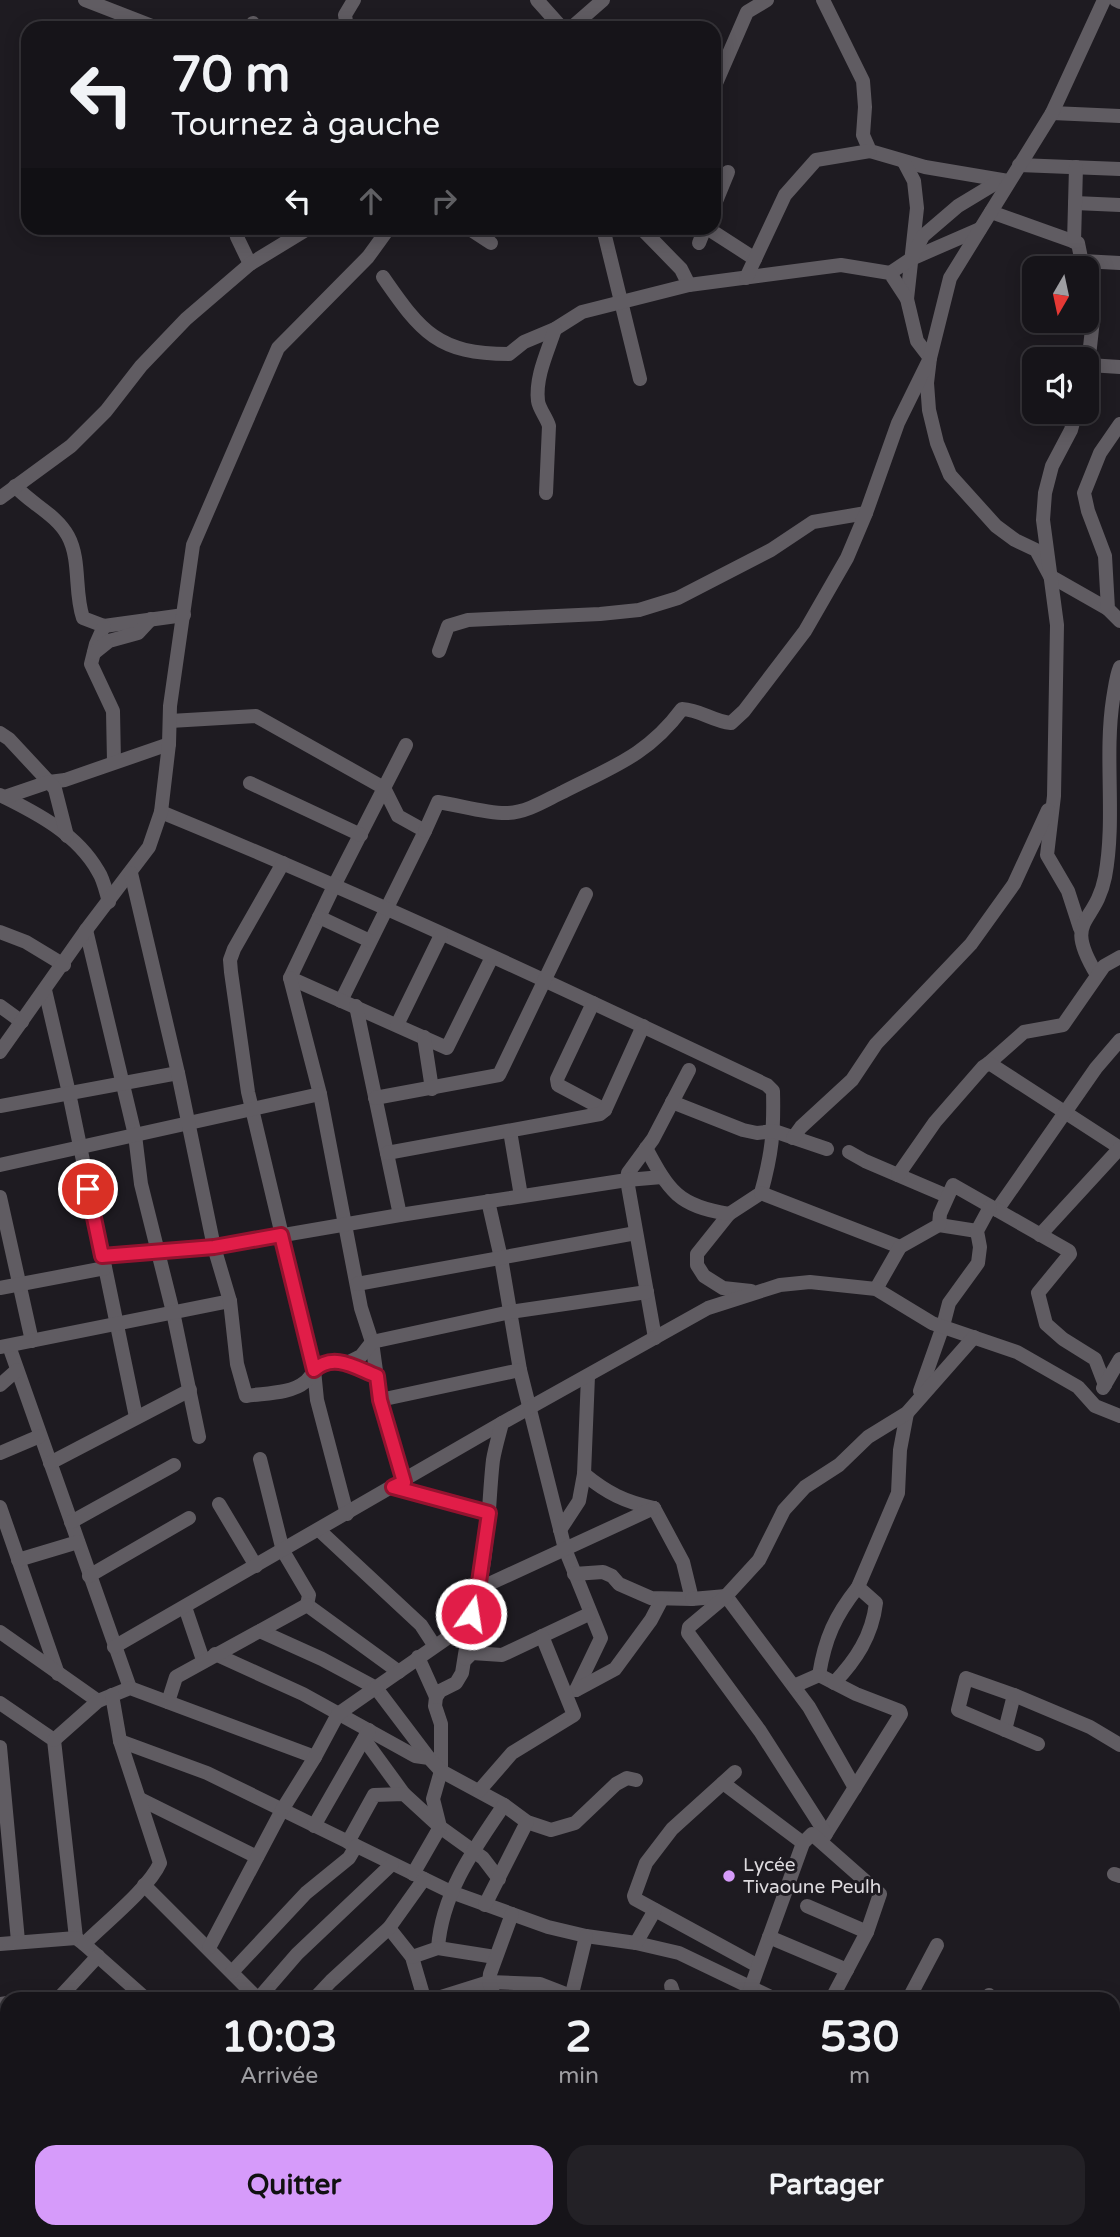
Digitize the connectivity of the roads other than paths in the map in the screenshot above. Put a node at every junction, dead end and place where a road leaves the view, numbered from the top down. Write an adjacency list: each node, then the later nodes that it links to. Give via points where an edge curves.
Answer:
1 (85, 0): 8 (street)
2 (354, 0): 9 (street)
3 (537, 0): 10 (street)
4 (603, 0): 11 (street)
5 (767, 0): 12 (street, via 747,12)
6 (823, 0): 15 (street, via 863,81 863,135)
7 (1104, 0): 13 (street)
8 (139, 21)
9 (346, 21)
10 (556, 21)
11 (579, 21)
12 (721, 72)
13 (1052, 113): 14 (street); 17 (street)
14 (1120, 116)
15 (870, 151): 16 (street); 39 (street, via 816,160 785,195)
16 (904, 162): 21 (street); 40 (street, via 914,181 916,208)
17 (1020, 165): 18 (street); 21 (street)
18 (1076, 167): 19 (street); 23 (street)
19 (1120, 169)
20 (727, 173): 22 (street)
21 (1005, 180): 25 (street); 40 (street, via 958,206 923,236)
22 (721, 188)
23 (1075, 203): 24 (street); 35 (street)
24 (1120, 205)
25 (990, 212): 26 (street); 35 (street)
26 (980, 229): 40 (street); 51 (street, via 950,278)
27 (237, 235): 42 (street)
28 (298, 235): 42 (street)
29 (384, 235): 63 (street, via 278,348 193,545)
30 (479, 235): 36 (street)
31 (605, 235): 49 (street)
32 (648, 235): 47 (street, via 681,268)
33 (703, 235): 37 (street)
34 (717, 235): 39 (street)
35 (1074, 242): 38 (street)
36 (491, 243)
37 (699, 243)
38 (1081, 256)
39 (755, 259): 46 (street)
40 (911, 259): 44 (street); 48 (street)
41 (1120, 263): 43 (street)
42 (250, 264): 57 (street, via 186,318 71,446)
43 (1099, 264)
44 (890, 273): 46 (street, via 841,265); 48 (street)
45 (383, 277): 50 (street, via 405,310 447,345 509,354)
46 (746, 278): 47 (street)
47 (689, 285): 49 (street)
48 (907, 299): 51 (street, via 917,341)
49 (623, 302): 50 (street, via 582,312); 54 (street)
50 (555, 329): 58 (street, via 539,380 538,404 549,426)
51 (930, 358): 60 (street, via 898,423); 61 (street, via 929,410 950,475 996,526 1036,550)
52 (1120, 367): 53 (street)
53 (1099, 369)
54 (640, 379)
55 (1073, 424): 61 (street, via 1052,466 1045,493 1043,520)
56 (1120, 424): 62 (street, via 1100,453 1084,493 1105,555)
57 (15, 486): 59 (street); 66 (street, via 68,535 83,618)
58 (546, 492)
59 (0, 498)
60 (866, 513): 67 (street, via 813,522 771,550 678,598 639,610 454,623 448,626); 81 (street, via 847,558 805,631 731,723 682,709 655,741 621,765 526,810 507,814 438,802)
61 (1050, 576): 62 (street); 79 (street, via 1056,625)
62 (1108, 609): 65 (street)
63 (184, 615): 64 (street); 70 (street)
64 (151, 619): 66 (street); 68 (street, via 138,633 109,641)
65 (1120, 621)
66 (104, 626): 68 (street)
67 (439, 651)
68 (94, 653): 74 (street, via 91,664 113,711)
69 (1120, 667): 87 (street, via 1111,715 1110,843)
70 (170, 721): 72 (street); 77 (street, via 256,716)
71 (0, 733): 75 (street)
72 (169, 744): 74 (street); 80 (street)
73 (406, 745): 77 (street)
74 (114, 762): 75 (street)
75 (49, 782): 78 (street); 83 (street)
76 (250, 783): 82 (street)
77 (384, 788): 81 (street, via 398,816); 82 (street)
78 (2, 796): 83 (street)
79 (1055, 796): 93 (street, via 1047,855 1068,891); 134 (street, via 1014,884 971,944 876,1044 852,1080)
80 (161, 812): 84 (street); 86 (street, via 149,847)
81 (425, 831): 91 (street)
82 (361, 835): 88 (street)
83 (67, 836): 90 (street, via 99,872)
84 (283, 863): 88 (street); 126 (street, via 230,960)
85 (1120, 866): 87 (street)
86 (131, 873): 90 (street); 117 (street)
87 (1104, 880): 93 (street)
88 (334, 886): 91 (street); 92 (street)
89 (586, 894): 103 (street)
90 (109, 902): 94 (street)
91 (385, 908): 96 (street); 97 (street)
92 (319, 917): 97 (street); 102 (street)
93 (1080, 928): 101 (street, via 1083,953)
94 (86, 930): 100 (street); 118 (street)
95 (0, 932): 100 (street)
96 (441, 935): 98 (street); 110 (street)
97 (370, 941): 105 (street)
98 (492, 957): 103 (street); 112 (street, via 447,1048)
99 (1120, 957): 101 (street)
100 (64, 965): 104 (street)
101 (1097, 975): 115 (street, via 1063,1025 1024,1032)
102 (290, 978): 105 (street); 121 (street)
103 (544, 981): 106 (street); 119 (street, via 499,1075)
104 (45, 990): 109 (street); 120 (street)
105 (341, 1001): 108 (street)
106 (593, 1003): 111 (street); 122 (street, via 557,1079 558,1085)
107 (0, 1006): 109 (street)
108 (356, 1006): 110 (street); 123 (street)
109 (22, 1023): 114 (street)
110 (397, 1025): 112 (street)
111 (643, 1026): 127 (street); 132 (street, via 767,1085 773,1091)
112 (424, 1037): 119 (street)
113 (1120, 1040): 128 (street)
114 (0, 1052)
115 (989, 1063): 128 (street); 142 (street, via 934,1122)
116 (689, 1070): 124 (street)
117 (178, 1073): 118 (street); 130 (street)
118 (122, 1085): 120 (street); 133 (street)
119 (432, 1089): 123 (street)
120 (69, 1093): 125 (street); 136 (street)
121 (320, 1094): 126 (street); 153 (street)
122 (575, 1094): 127 (street); 129 (street)
123 (375, 1098): 140 (street)
124 (672, 1102): 132 (street, via 743,1130); 137 (street)
125 (0, 1106)
126 (253, 1109): 130 (street); 157 (street)
127 (605, 1111): 129 (street)
128 (1065, 1114): 135 (street); 150 (street)
129 (573, 1119): 131 (street)
130 (189, 1123): 133 (street); 159 (street)
131 (510, 1131): 140 (street); 146 (street)
132 (774, 1131): 134 (street); 145 (street)
133 (135, 1135): 136 (street); 161 (street)
134 (793, 1138): 138 (street)
135 (1119, 1144): 158 (street)
136 (79, 1148): 141 (street); 163 (street)
137 (646, 1148): 143 (street); 144 (street)
138 (827, 1149)
139 (849, 1152): 142 (street)
140 (387, 1153): 151 (street)
141 (0, 1165)
142 (898, 1175): 147 (street)
143 (662, 1177): 144 (street); 152 (street, via 695,1207)
144 (627, 1180): 146 (street); 156 (street)
145 (761, 1193): 152 (street); 160 (street)
146 (521, 1196): 149 (street)
147 (947, 1196): 150 (street, via 953,1185); 154 (street)
148 (0, 1197): 165 (street)
149 (488, 1201): 151 (street); 162 (street)
150 (993, 1208): 155 (street); 158 (street)
151 (400, 1214): 153 (street)
152 (729, 1214): 168 (street, via 697,1254 697,1265 723,1288)
153 (344, 1225): 157 (street); 164 (street)
154 (939, 1225): 155 (street); 160 (street)
155 (977, 1231): 174 (street, via 978,1263 948,1304)
156 (636, 1233): 162 (street); 169 (street)
157 (281, 1235): 159 (street); 183 (street)
158 (1040, 1235): 188 (street, via 1070,1254 1038,1293 1046,1324 1095,1359)
159 (214, 1247): 161 (street); 170 (street)
160 (900, 1247): 167 (street)
161 (157, 1252): 163 (street); 171 (street)
162 (501, 1258): 164 (street); 172 (street)
163 (103, 1262): 165 (street); 173 (street)
164 (357, 1284): 178 (street)
165 (20, 1285): 166 (street); 177 (street)
166 (0, 1289)
167 (876, 1289): 168 (street, via 810,1282); 174 (street)
168 (759, 1291): 176 (street, via 708,1308)
169 (647, 1292): 172 (street); 176 (street)
170 (230, 1301): 171 (street); 183 (street, via 237,1364 246,1396 305,1383)
171 (173, 1312): 173 (street); 189 (street)
172 (510, 1312): 178 (street); 184 (street)
173 (117, 1323): 177 (street); 196 (street)
174 (943, 1326): 175 (street); 190 (street)
175 (974, 1337): 190 (street); 192 (street, via 1017,1352 1078,1388)
176 (655, 1338): 186 (street)
177 (32, 1341): 179 (street)
178 (372, 1342): 181 (street); 185 (street)
179 (4, 1347): 182 (street)
180 (1120, 1359): 188 (street)
181 (349, 1362): 183 (street, via 328,1363); 185 (street)
182 (18, 1370): 187 (street); 198 (street)
183 (314, 1370): 210 (street, via 317,1400)
184 (520, 1370): 191 (street); 193 (street)
185 (377, 1376): 191 (street)
186 (588, 1376): 193 (street); 204 (street)
187 (0, 1385)
188 (1105, 1385): 192 (street)
189 (190, 1390): 196 (street); 199 (street)
190 (918, 1399): 194 (street)
191 (380, 1400): 205 (street)
192 (1095, 1406): 195 (street)
193 (531, 1408): 197 (street); 214 (street)
194 (907, 1413): 222 (street, via 898,1493); 224 (street, via 805,1487 784,1510 759,1560)
195 (1120, 1416)
196 (136, 1417): 202 (street)
197 (502, 1423): 205 (street); 209 (street, via 493,1458)
198 (40, 1436): 200 (street); 202 (street)
199 (199, 1437)
200 (0, 1453)
201 (260, 1459): 217 (street)
202 (50, 1463): 212 (street)
203 (174, 1465): 212 (street)
204 (584, 1474): 208 (street, via 628,1503); 214 (street, via 579,1501)
205 (398, 1484): 209 (street); 210 (street)
206 (219, 1504): 219 (street)
207 (0, 1507): 218 (street)
208 (654, 1508): 216 (street); 226 (street, via 683,1562)
209 (489, 1513): 223 (street)
210 (347, 1514): 213 (street)
211 (189, 1518): 221 (street)
212 (71, 1522): 215 (street)
213 (318, 1530): 217 (street); 234 (street, via 421,1625)
214 (560, 1530): 216 (street)
215 (78, 1542): 218 (street); 221 (street)
216 (565, 1549): 220 (street); 223 (street)
217 (283, 1550): 219 (street); 227 (street, via 309,1595)
218 (18, 1560): 240 (street)
219 (256, 1566): 228 (street)
220 (574, 1574): 225 (street, via 603,1572 634,1592); 230 (street)
221 (89, 1576): 235 (street)
222 (858, 1587): 241 (street, via 832,1625); 242 (street, via 876,1603 874,1616 862,1649)
223 (478, 1589): 229 (street)
224 (726, 1596): 226 (street); 243 (street); 275 (street, via 689,1627 688,1633 760,1731)
225 (662, 1599): 226 (street); 246 (street, via 615,1669)
226 (691, 1599)
227 (307, 1605): 231 (street); 239 (street)
228 (185, 1606): 235 (street); 236 (street)
229 (471, 1614): 234 (street, via 463,1627); 238 (street)
230 (589, 1614): 233 (street); 246 (street, via 601,1638)
231 (260, 1631): 236 (street); 245 (street)
232 (0, 1632): 240 (street)
233 (542, 1636): 238 (street, via 502,1655 472,1653); 246 (street)
234 (434, 1645): 237 (street)
235 (114, 1647): 244 (street)
236 (209, 1657): 250 (street, via 176,1677); 252 (street, via 303,1694)
237 (418, 1657): 239 (street); 248 (street)
238 (466, 1659): 248 (street, via 456,1683)
239 (399, 1672): 245 (street)
240 (58, 1674): 249 (street)
241 (818, 1675): 242 (street); 243 (street)
242 (834, 1683): 266 (street, via 901,1714)
243 (794, 1686): 266 (street)
244 (130, 1688): 249 (street); 250 (street)
245 (376, 1688): 252 (street); 261 (street)
246 (571, 1693): 267 (street, via 574,1715 512,1753)
247 (1014, 1695): 253 (street); 253 (street, via 966,1678 958,1710); 258 (street)
248 (436, 1697): 262 (street)
249 (105, 1698): 255 (street); 256 (street)
250 (168, 1702): 260 (street)
251 (0, 1703): 255 (street)
252 (338, 1714): 254 (street); 260 (street)
253 (1005, 1730): 257 (street)
254 (366, 1735): 261 (street); 268 (street); 273 (street)
255 (54, 1740): 295 (street)
256 (120, 1741): 269 (street); 271 (street, via 206,1773)
257 (1038, 1744)
258 (1120, 1745)
259 (0, 1746): 284 (street)
260 (315, 1758): 271 (street)
261 (429, 1758): 262 (street)
262 (441, 1771): 267 (street); 274 (street, via 433,1799)
263 (735, 1772): 265 (street)
264 (636, 1780): 272 (street, via 627,1778 616,1784 575,1823 563,1828 551,1830)
265 (723, 1783): 276 (street); 288 (street, via 672,1829 646,1863 635,1898)
266 (855, 1788): 275 (street)
267 (479, 1791): 270 (street)
268 (404, 1794): 274 (street); 277 (street, via 374,1794)
269 (140, 1800): 279 (street); 283 (street, via 160,1863)
270 (504, 1805): 272 (street); 278 (street)
271 (282, 1810): 273 (street); 279 (street)
272 (527, 1822): 282 (street)
273 (314, 1826): 277 (street)
274 (440, 1827): 278 (street); 281 (street)
275 (823, 1838): 276 (street, via 812,1834); 291 (street, via 880,1894)
276 (803, 1843): 293 (street)
277 (352, 1844): 280 (street); 306 (street, via 349,1858 306,1893)
278 (473, 1851): 282 (street); 285 (street)
279 (257, 1857): 299 (street)
280 (392, 1864): 281 (street); 311 (street)
281 (419, 1877): 285 (street); 290 (street)
282 (499, 1879): 286 (street)
283 (144, 1885): 295 (street); 299 (street)
284 (6, 1886): 294 (street)
285 (451, 1892): 286 (street); 300 (street)
286 (485, 1905): 289 (street)
287 (807, 1906): 291 (street)
288 (655, 1910): 296 (street); 304 (street)
289 (512, 1914): 292 (street); 303 (street)
290 (390, 1928): 302 (street); 312 (street)
291 (867, 1932): 305 (street)
292 (586, 1936): 296 (street); 317 (street)
293 (769, 1937): 304 (street); 305 (street)
294 (18, 1941): 295 (street); 297 (street)
295 (80, 1941): 301 (street)
296 (636, 1942): 318 (street, via 679,1953)
297 (0, 1944)
298 (937, 1945): 321 (street)
299 (209, 1948): 306 (street)
300 (438, 1948): 302 (street); 303 (street)
301 (98, 1956): 308 (street); 309 (street)
302 (412, 1957): 313 (street)
303 (495, 1957): 307 (street)
304 (758, 1966): 319 (street)
305 (847, 1970): 320 (street)
306 (232, 1972): 310 (street)
307 (489, 1982): 314 (street); 315 (street); 316 (street, via 540,1984)
308 (64, 1992)
309 (138, 1992)
310 (252, 1992)
311 (263, 1992)
312 (321, 1992)
313 (422, 1992)
314 (457, 1992)
315 (493, 1992)
316 (559, 1992)
317 (572, 1992)
318 (746, 1992)
319 (748, 1992)
320 (835, 1992)
321 (912, 1992)

